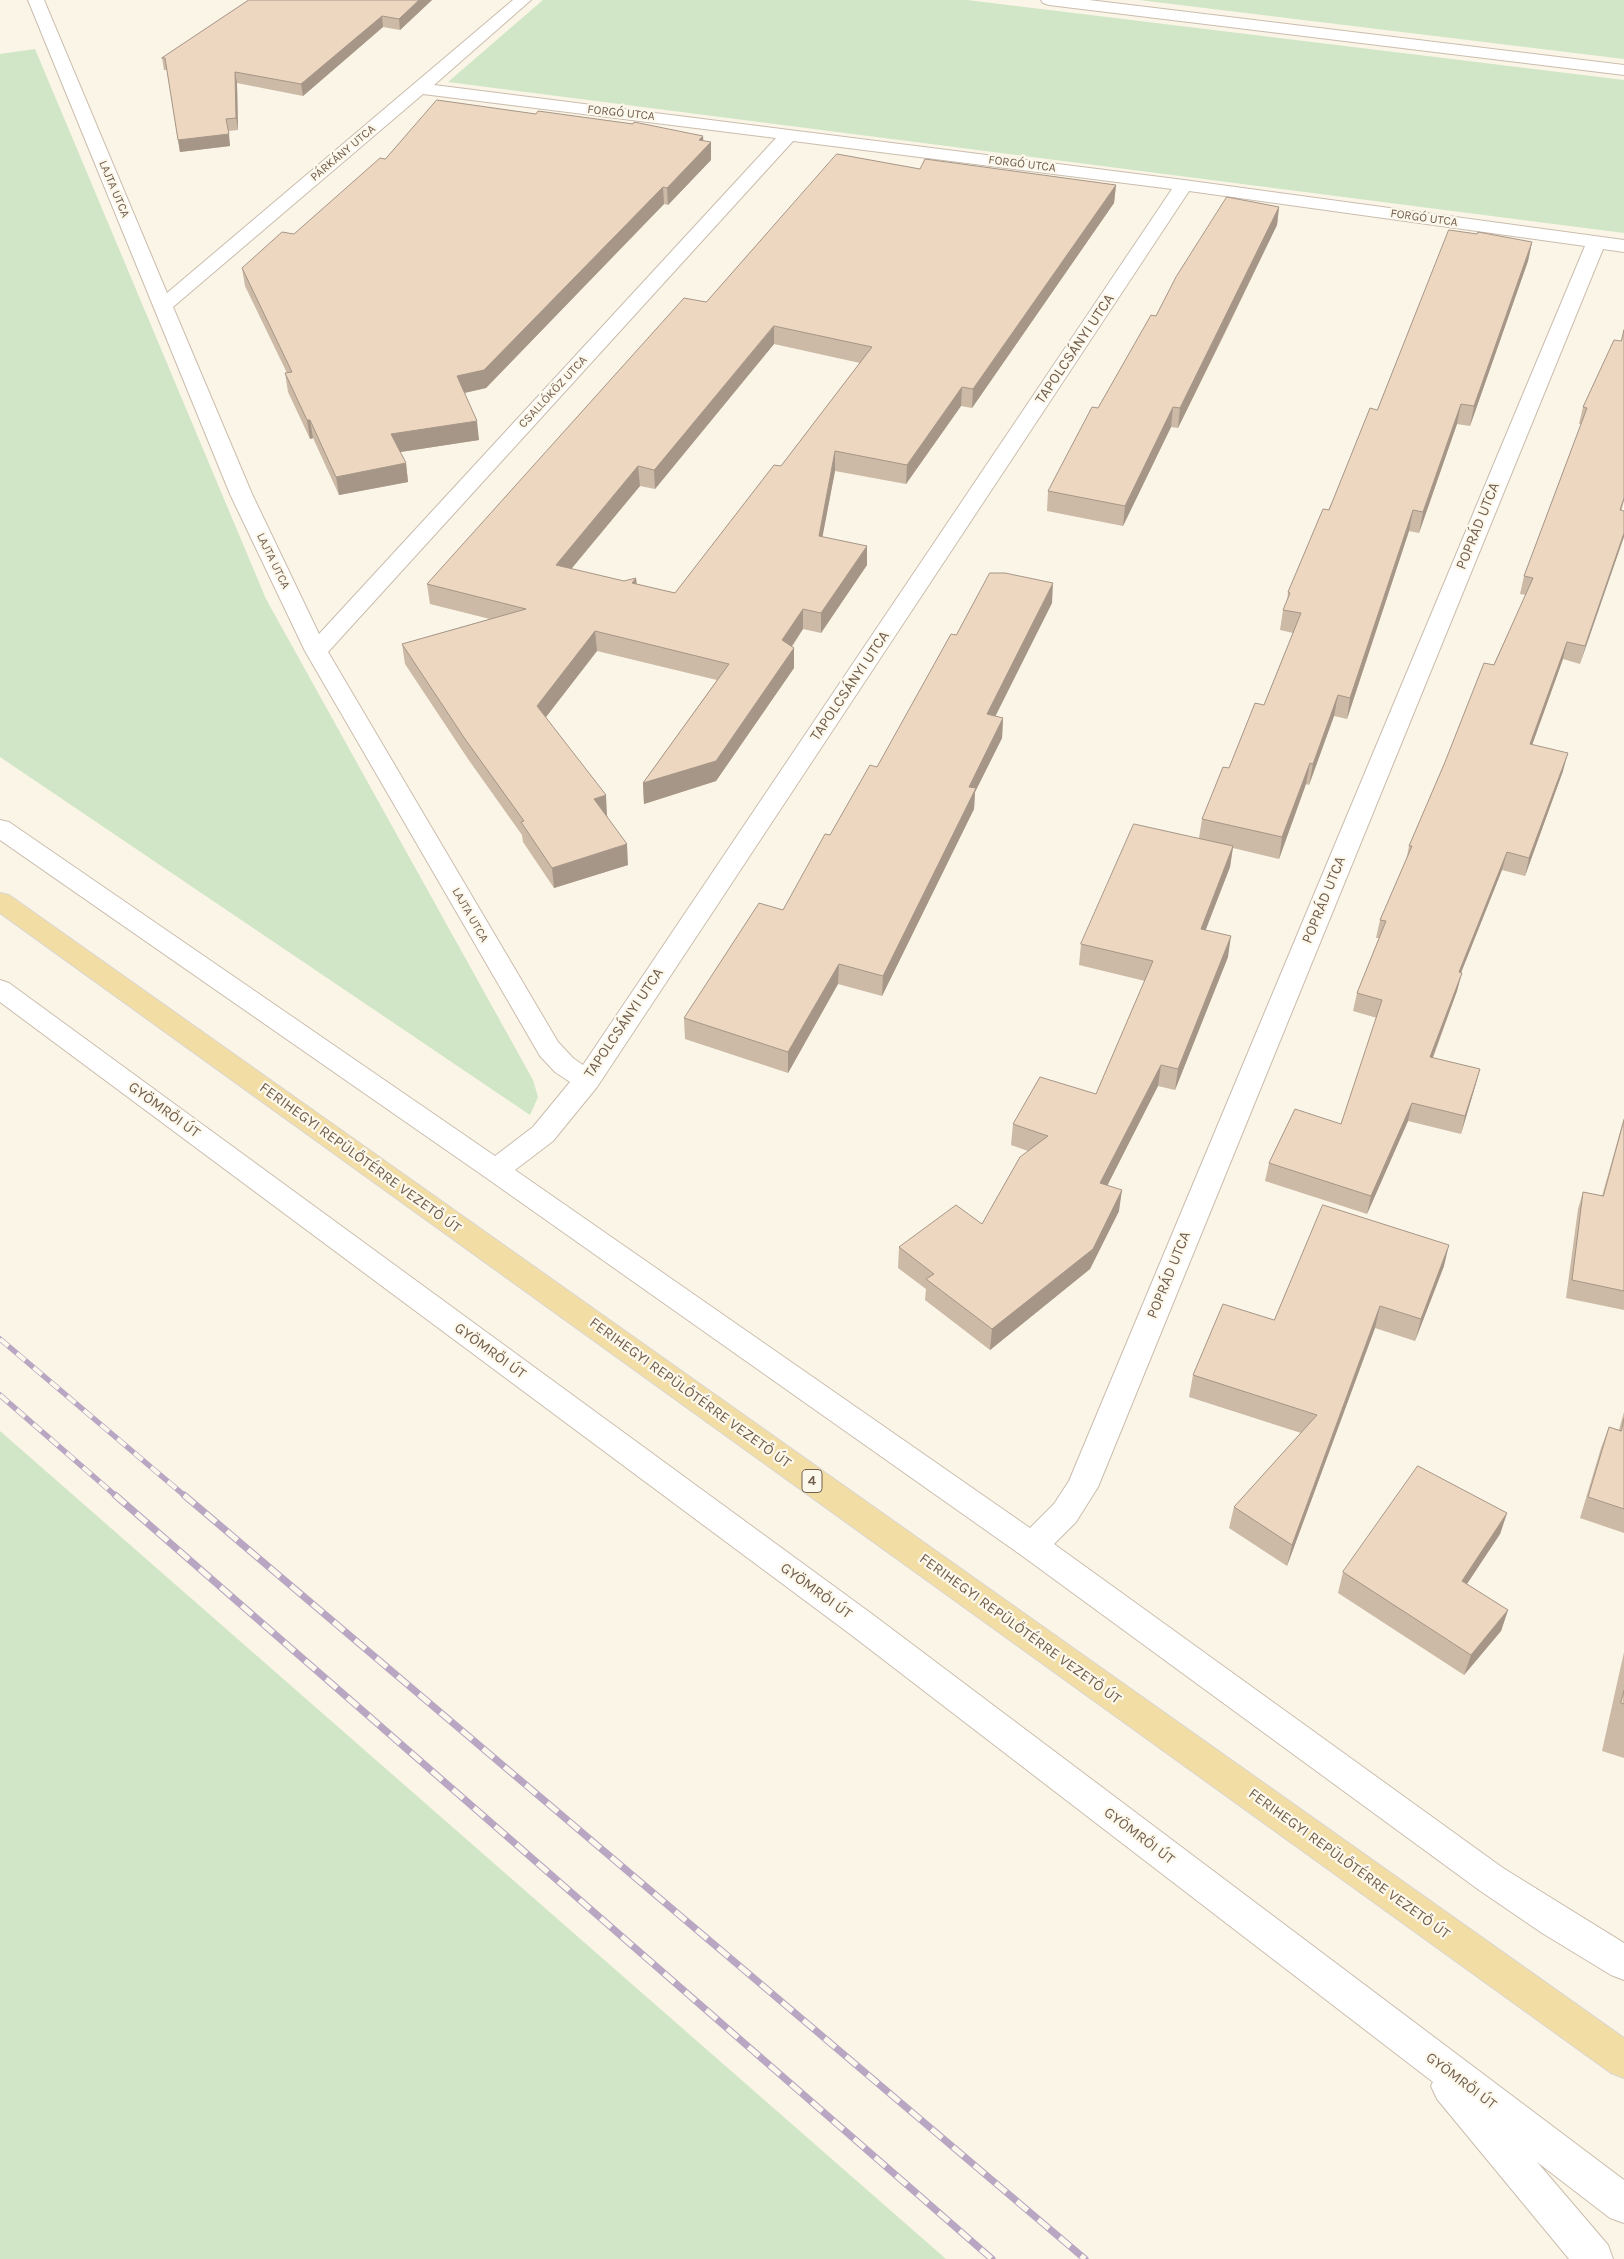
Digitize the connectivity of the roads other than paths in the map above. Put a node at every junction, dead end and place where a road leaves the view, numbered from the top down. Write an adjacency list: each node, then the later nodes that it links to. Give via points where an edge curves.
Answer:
1 (36, 0): 10 (street, LAJTA UTCA)
2 (523, 0): 5 (street, PÁRKÁNY UTCA)
3 (1049, 0): 4 (street)
4 (1624, 70)
5 (420, 88): 6 (street, FORGÓ UTCA); 10 (street, PÁRKÁNY UTCA)
6 (790, 134): 7 (street, FORGÓ UTCA); 11 (street, CSALLÓKÖZ UTCA)
7 (1184, 185): 8 (street, FORGÓ UTCA); 15 (street, TAPOLCSÁNYI UTCA)
8 (1596, 242): 9 (street, FORGÓ UTCA); 17 (street, POPRÁD UTCA, via 1082,1487 1064,1513)
9 (1624, 246)
10 (163, 306): 11 (street, LAJTA UTCA, via 241,494)
11 (316, 651): 15 (street, LAJTA UTCA, via 548,1049 564,1065)
12 (0, 828): 16 (street)
13 (0, 901): 20 (main road, FERIHEGYI REPÜLŐTÉRRE VEZETŐ ÚT / 4)
14 (0, 989): 19 (street, GYÖMRŐI ÚT, via 861,1624)
15 (587, 1080): 16 (street, TAPOLCSÁNYI UTCA, via 544,1134)
16 (495, 1170): 17 (street)
17 (1032, 1546): 18 (street, via 1491,1879)
18 (1624, 1963)
19 (1418, 2048): 21 (street, GYÖMRŐI ÚT); 22 (street)
20 (1624, 2060)
21 (1624, 2204)
22 (1594, 2259)

